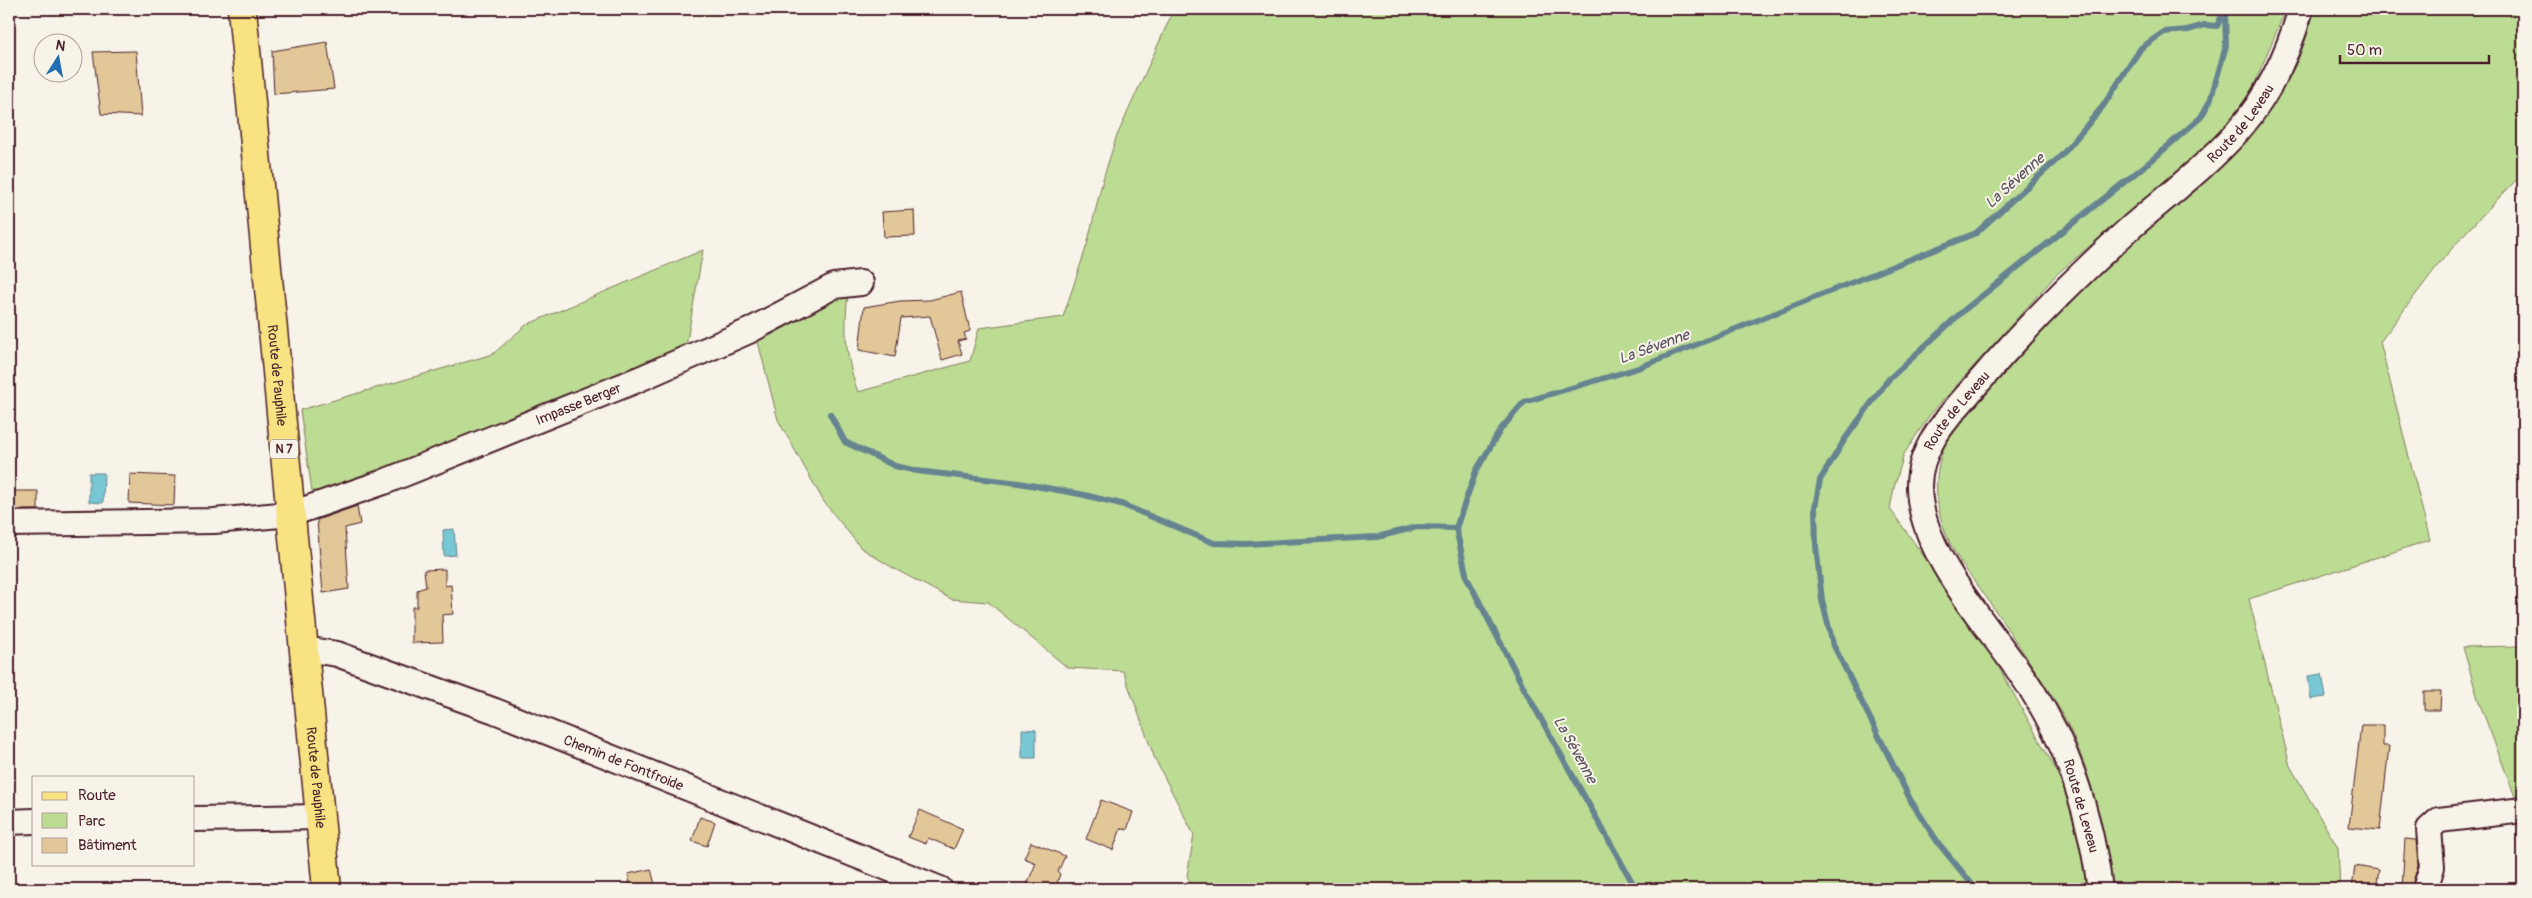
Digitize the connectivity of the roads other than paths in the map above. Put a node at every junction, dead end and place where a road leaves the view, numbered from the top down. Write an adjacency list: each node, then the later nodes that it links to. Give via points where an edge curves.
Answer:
1 (242, 9): 4 (main road, Route de Pauphile / N 7)
2 (2301, 9): 14 (street, Route de Leveau, via 2271,84 2236,133 2069,283 1941,427 1921,465 1919,486 1928,534 1962,591 2034,693 2060,741 2087,818)
3 (861, 283): 4 (street, Impasse Berger, via 834,286 749,331 637,380 384,482)
4 (291, 514): 5 (street, Impasse Berger, via 214,521); 6 (main road, Route de Pauphile / N 7)
5 (9, 524)
6 (304, 649): 8 (main road, Route de Pauphile / N 7); 13 (street, Chemin de Fontfroide, via 337,654 512,718)
7 (2523, 810): 15 (street, via 2439,820 2429,829 2432,867)
8 (320, 817): 9 (street); 12 (main road, Route de Pauphile / N 7)
9 (195, 819)
10 (32, 821): 11 (street)
11 (9, 822)
12 (327, 889)
13 (940, 889)
14 (2100, 889)
15 (2425, 889)

